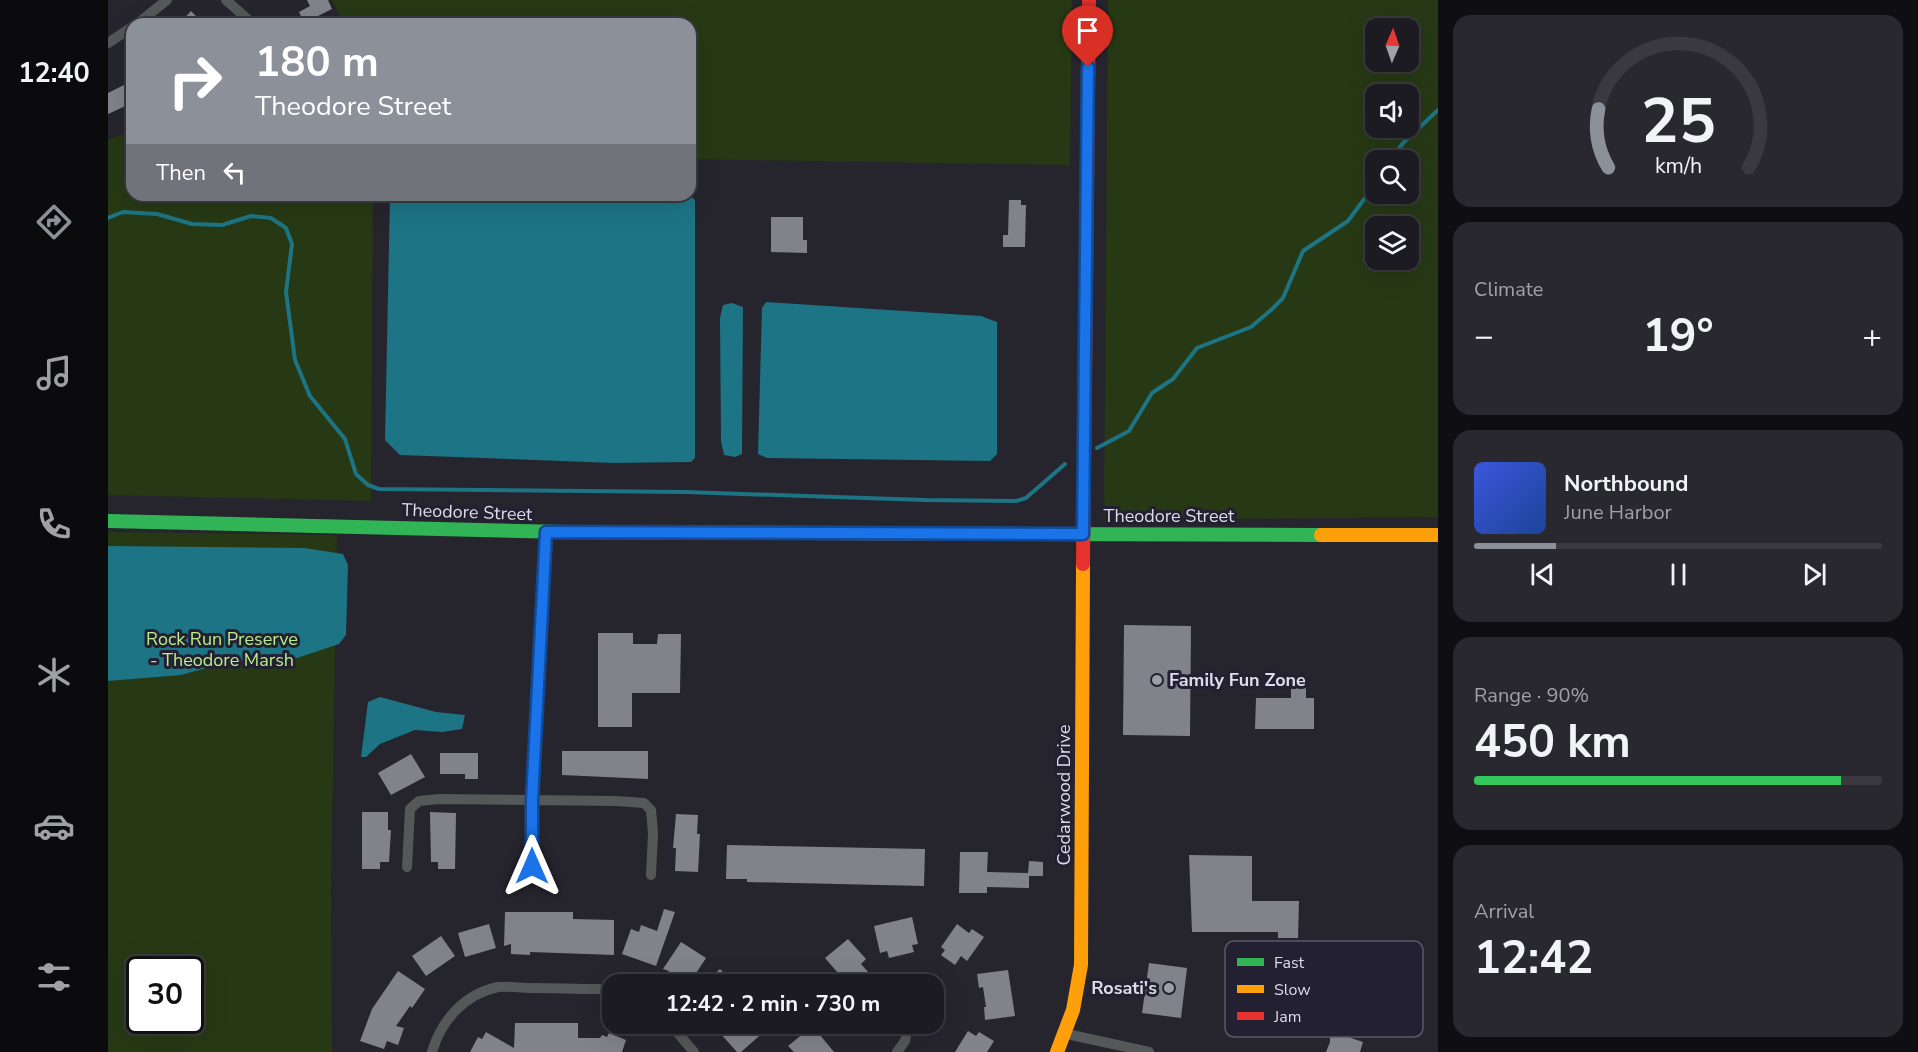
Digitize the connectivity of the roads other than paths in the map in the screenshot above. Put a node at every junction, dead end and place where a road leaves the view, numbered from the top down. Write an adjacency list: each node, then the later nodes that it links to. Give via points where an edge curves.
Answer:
1 (167, 0): 4 (street)
2 (226, 0): 5 (street)
3 (1089, 0): 10 (street, Cedarwood Drive)
4 (144, 18)
5 (246, 18)
6 (126, 31): 7 (street)
7 (108, 43)
8 (108, 521): 9 (street, Theodore Street)
9 (546, 532): 10 (street, Theodore Street); 12 (street)
10 (1083, 534): 11 (street, Theodore Street); 19 (street, Cedarwood Drive, via 1081,965)
11 (1438, 535)
12 (532, 800): 13 (street); 14 (street, via 418,801 411,809); 15 (street, via 644,803 651,810)
13 (532, 866)
14 (407, 867)
15 (651, 875)
16 (602, 990): 20 (street, via 489,990 462,1004 446,1020)
17 (678, 1034): 21 (street)
18 (907, 1034): 22 (street)
19 (1067, 1034): 23 (street, Cedarwood Drive); 24 (street)
20 (432, 1052)
21 (694, 1052)
22 (897, 1052)
23 (1057, 1052)
24 (1149, 1052)

